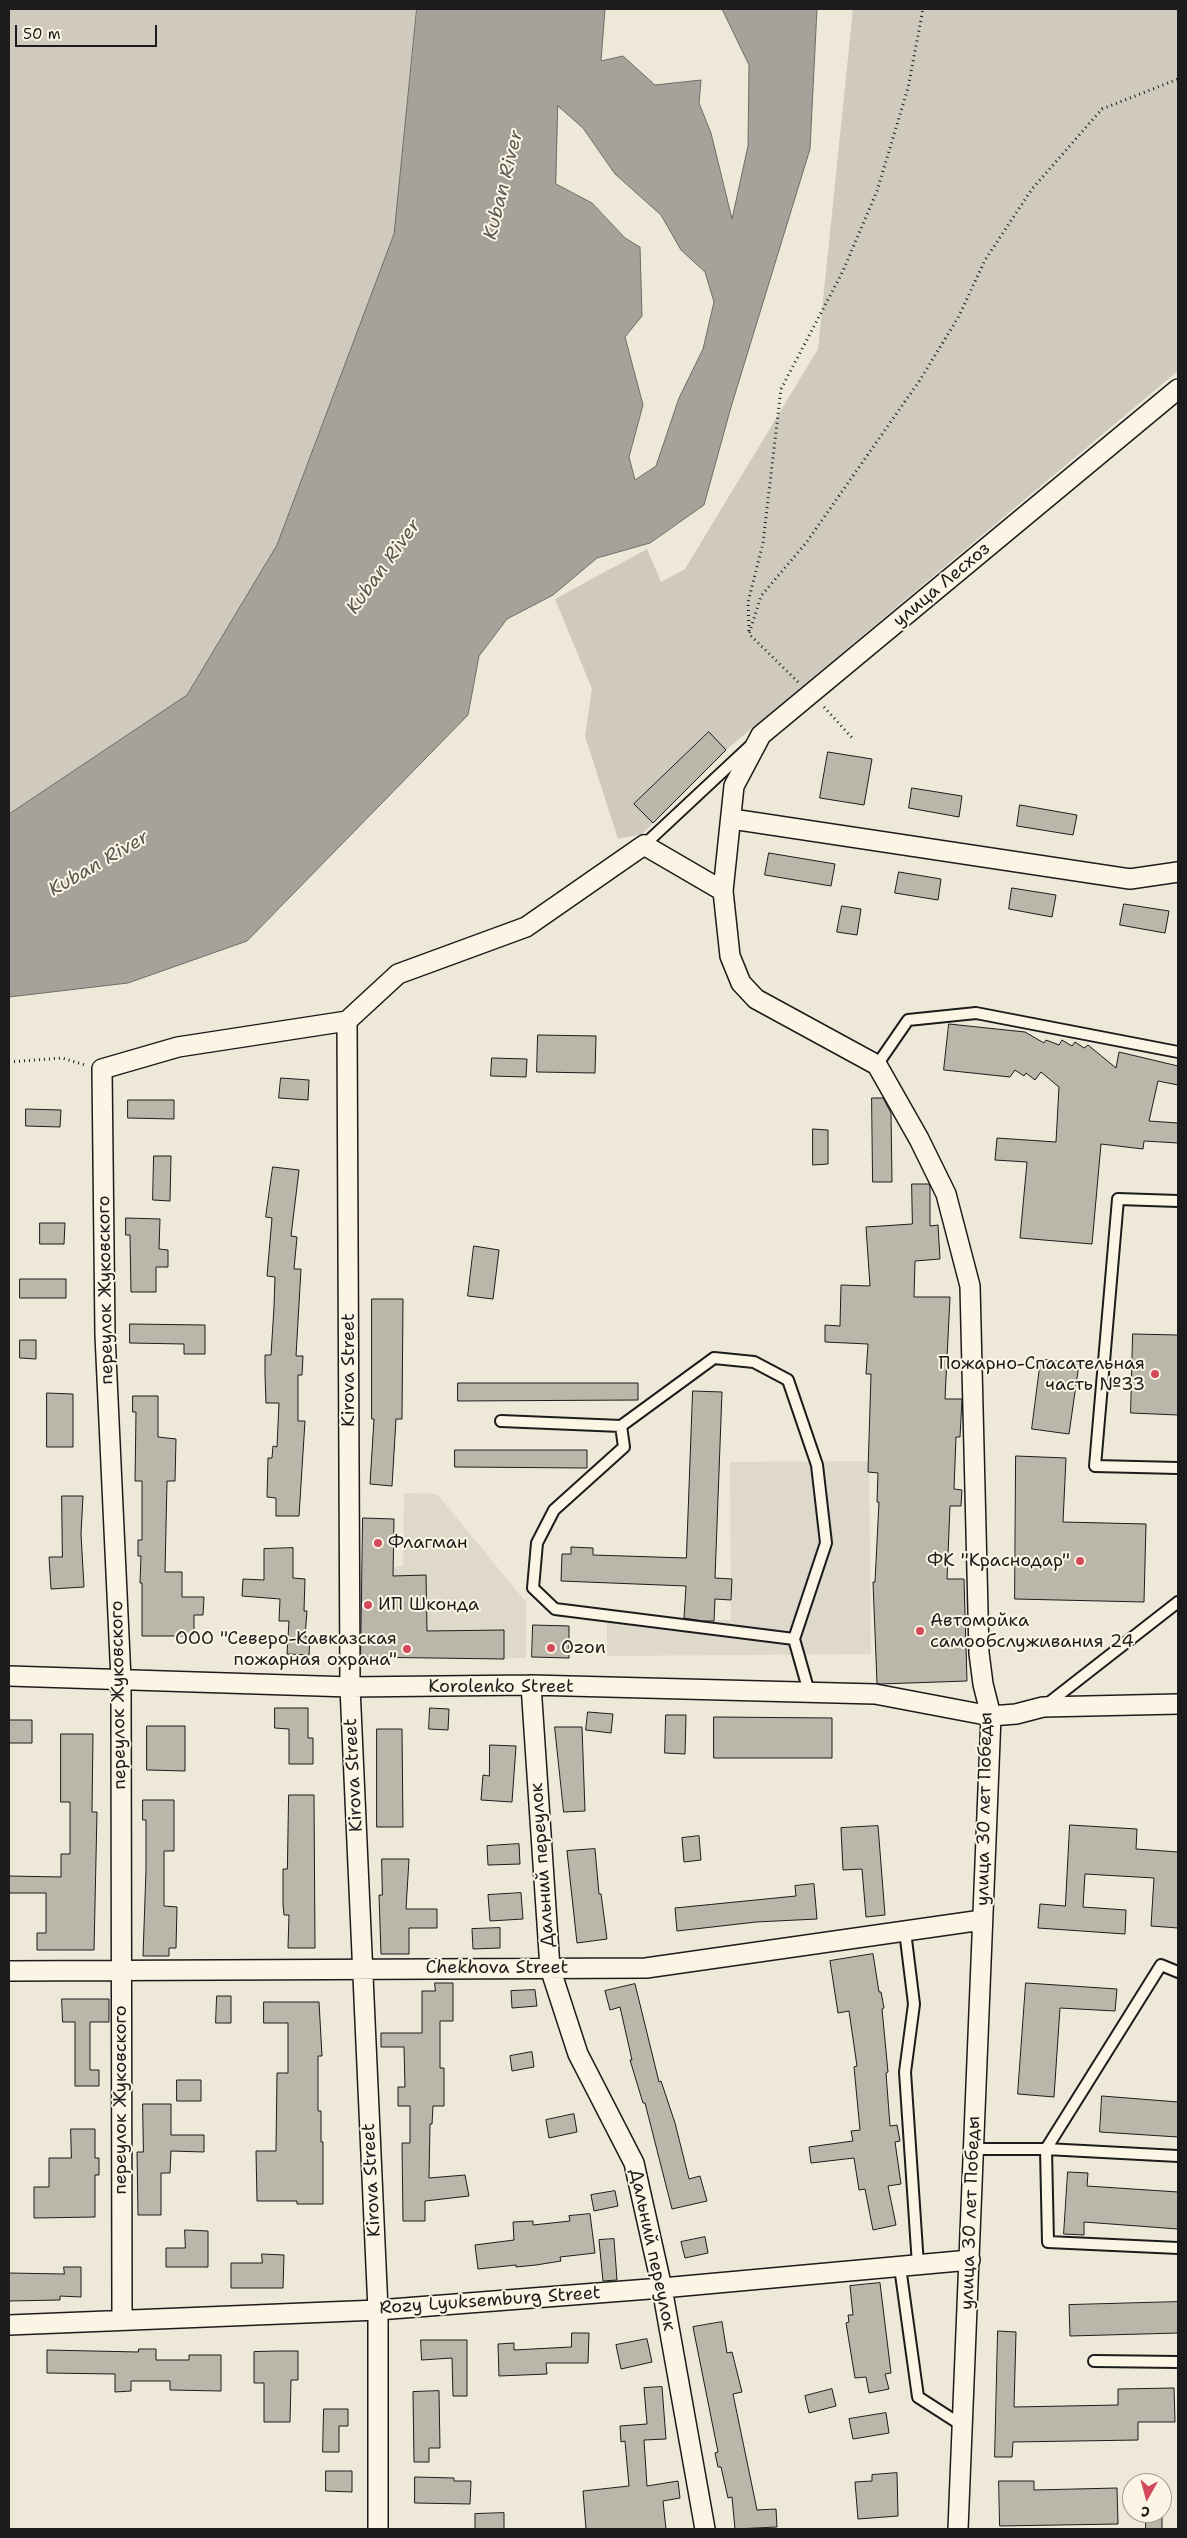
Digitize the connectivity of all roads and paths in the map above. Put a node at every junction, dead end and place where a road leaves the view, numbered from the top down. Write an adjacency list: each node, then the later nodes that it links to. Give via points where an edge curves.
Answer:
1 (923, 9): 4 (path, via 908,88 877,192 843,271 781,389 763,543 748,602)
2 (1178, 79): 4 (path, via 1102,109 1032,189 985,260 959,316 920,380 806,543 761,596)
3 (1178, 389): 5 (street, улица Лесхоз)
4 (749, 634): 5 (path)
5 (811, 694): 6 (street, улица Лесхоз); 7 (path)
6 (761, 735): 8 (street, улица Лесхоз, via 734,786); 9 (lane)
7 (854, 740)
8 (732, 819): 10 (street, via 1130,880); 11 (street)
9 (644, 845): 11 (street); 12 (street, via 526,927 398,974)
10 (1178, 872)
11 (723, 891): 15 (street, via 730,956 741,983 756,999)
12 (347, 1021): 16 (street, via 178,1047); 26 (street, Kirova Street)
13 (1178, 1052): 15 (lane, via 976,1013 908,1020)
14 (9, 1062): 16 (path, via 62,1058)
15 (877, 1065): 30 (street, улица 30 лет Победы, via 946,1194 970,1286 979,1653)
16 (102, 1069): 24 (street, переулок Жуковского, via 106,1335)
17 (1178, 1201): 20 (lane, via 1118,1199 1095,1466)
18 (501, 1421): 19 (lane)
19 (621, 1426): 22 (lane, via 714,1358 754,1362 788,1380 817,1465 826,1543); 22 (lane, via 624,1447 554,1510 537,1543 533,1588 555,1609)
20 (1178, 1468)
21 (1178, 1602): 29 (lane)
22 (794, 1639): 27 (lane)
23 (9, 1676): 24 (street, Korolenko Street)
24 (121, 1680): 26 (street, Korolenko Street); 35 (street, переулок Жуковского)
25 (531, 1685): 26 (street, Korolenko Street); 27 (street, Korolenko Street); 34 (street, Дальний переулок)
26 (350, 1687): 33 (street, Kirova Street)
27 (809, 1692): 30 (street, Korolenko Street, via 875,1694)
28 (1178, 1704): 29 (street, Korolenko Street)
29 (1043, 1707): 30 (street, Korolenko Street)
30 (991, 1716): 31 (street, улица 30 лет Победы)
31 (982, 1920): 32 (street, Chekhova Street); 38 (street, улица 30 лет Победы)
32 (905, 1931): 34 (street, Chekhova Street, via 646,1968); 43 (lane, via 914,2004 905,2072)
33 (363, 1968): 34 (street, Chekhova Street); 35 (street, Chekhova Street); 45 (street, Kirova Street)
34 (550, 1968): 44 (street, Дальний переулок, via 578,2054 634,2163)
35 (120, 1970): 36 (street, Chekhova Street); 46 (street, переулок Жуковского)
36 (9, 1971)
37 (1178, 1972): 39 (lane, via 1161,1965)
38 (974, 2148): 39 (lane); 42 (street, улица 30 лет Победы)
39 (1046, 2149): 40 (lane); 41 (lane, via 1048,2242)
40 (1178, 2156)
41 (1178, 2248)
42 (970, 2260): 43 (street, Rozy Lyuksemburg Street); 50 (street, улица 30 лет Победы)
43 (909, 2266): 44 (street, Rozy Lyuksemburg Street); 50 (lane, via 918,2398)
44 (662, 2288): 45 (street, Rozy Lyuksemburg Street); 52 (street, Дальний переулок)
45 (378, 2310): 46 (street, Rozy Lyuksemburg Street); 51 (street, Kirova Street)
46 (122, 2320): 47 (street, Rozy Lyuksemburg Street)
47 (9, 2326)
48 (1094, 2361): 49 (lane)
49 (1178, 2362)
50 (962, 2426): 53 (street, улица 30 лет Победы)
51 (378, 2529)
52 (705, 2529)
53 (958, 2529)

